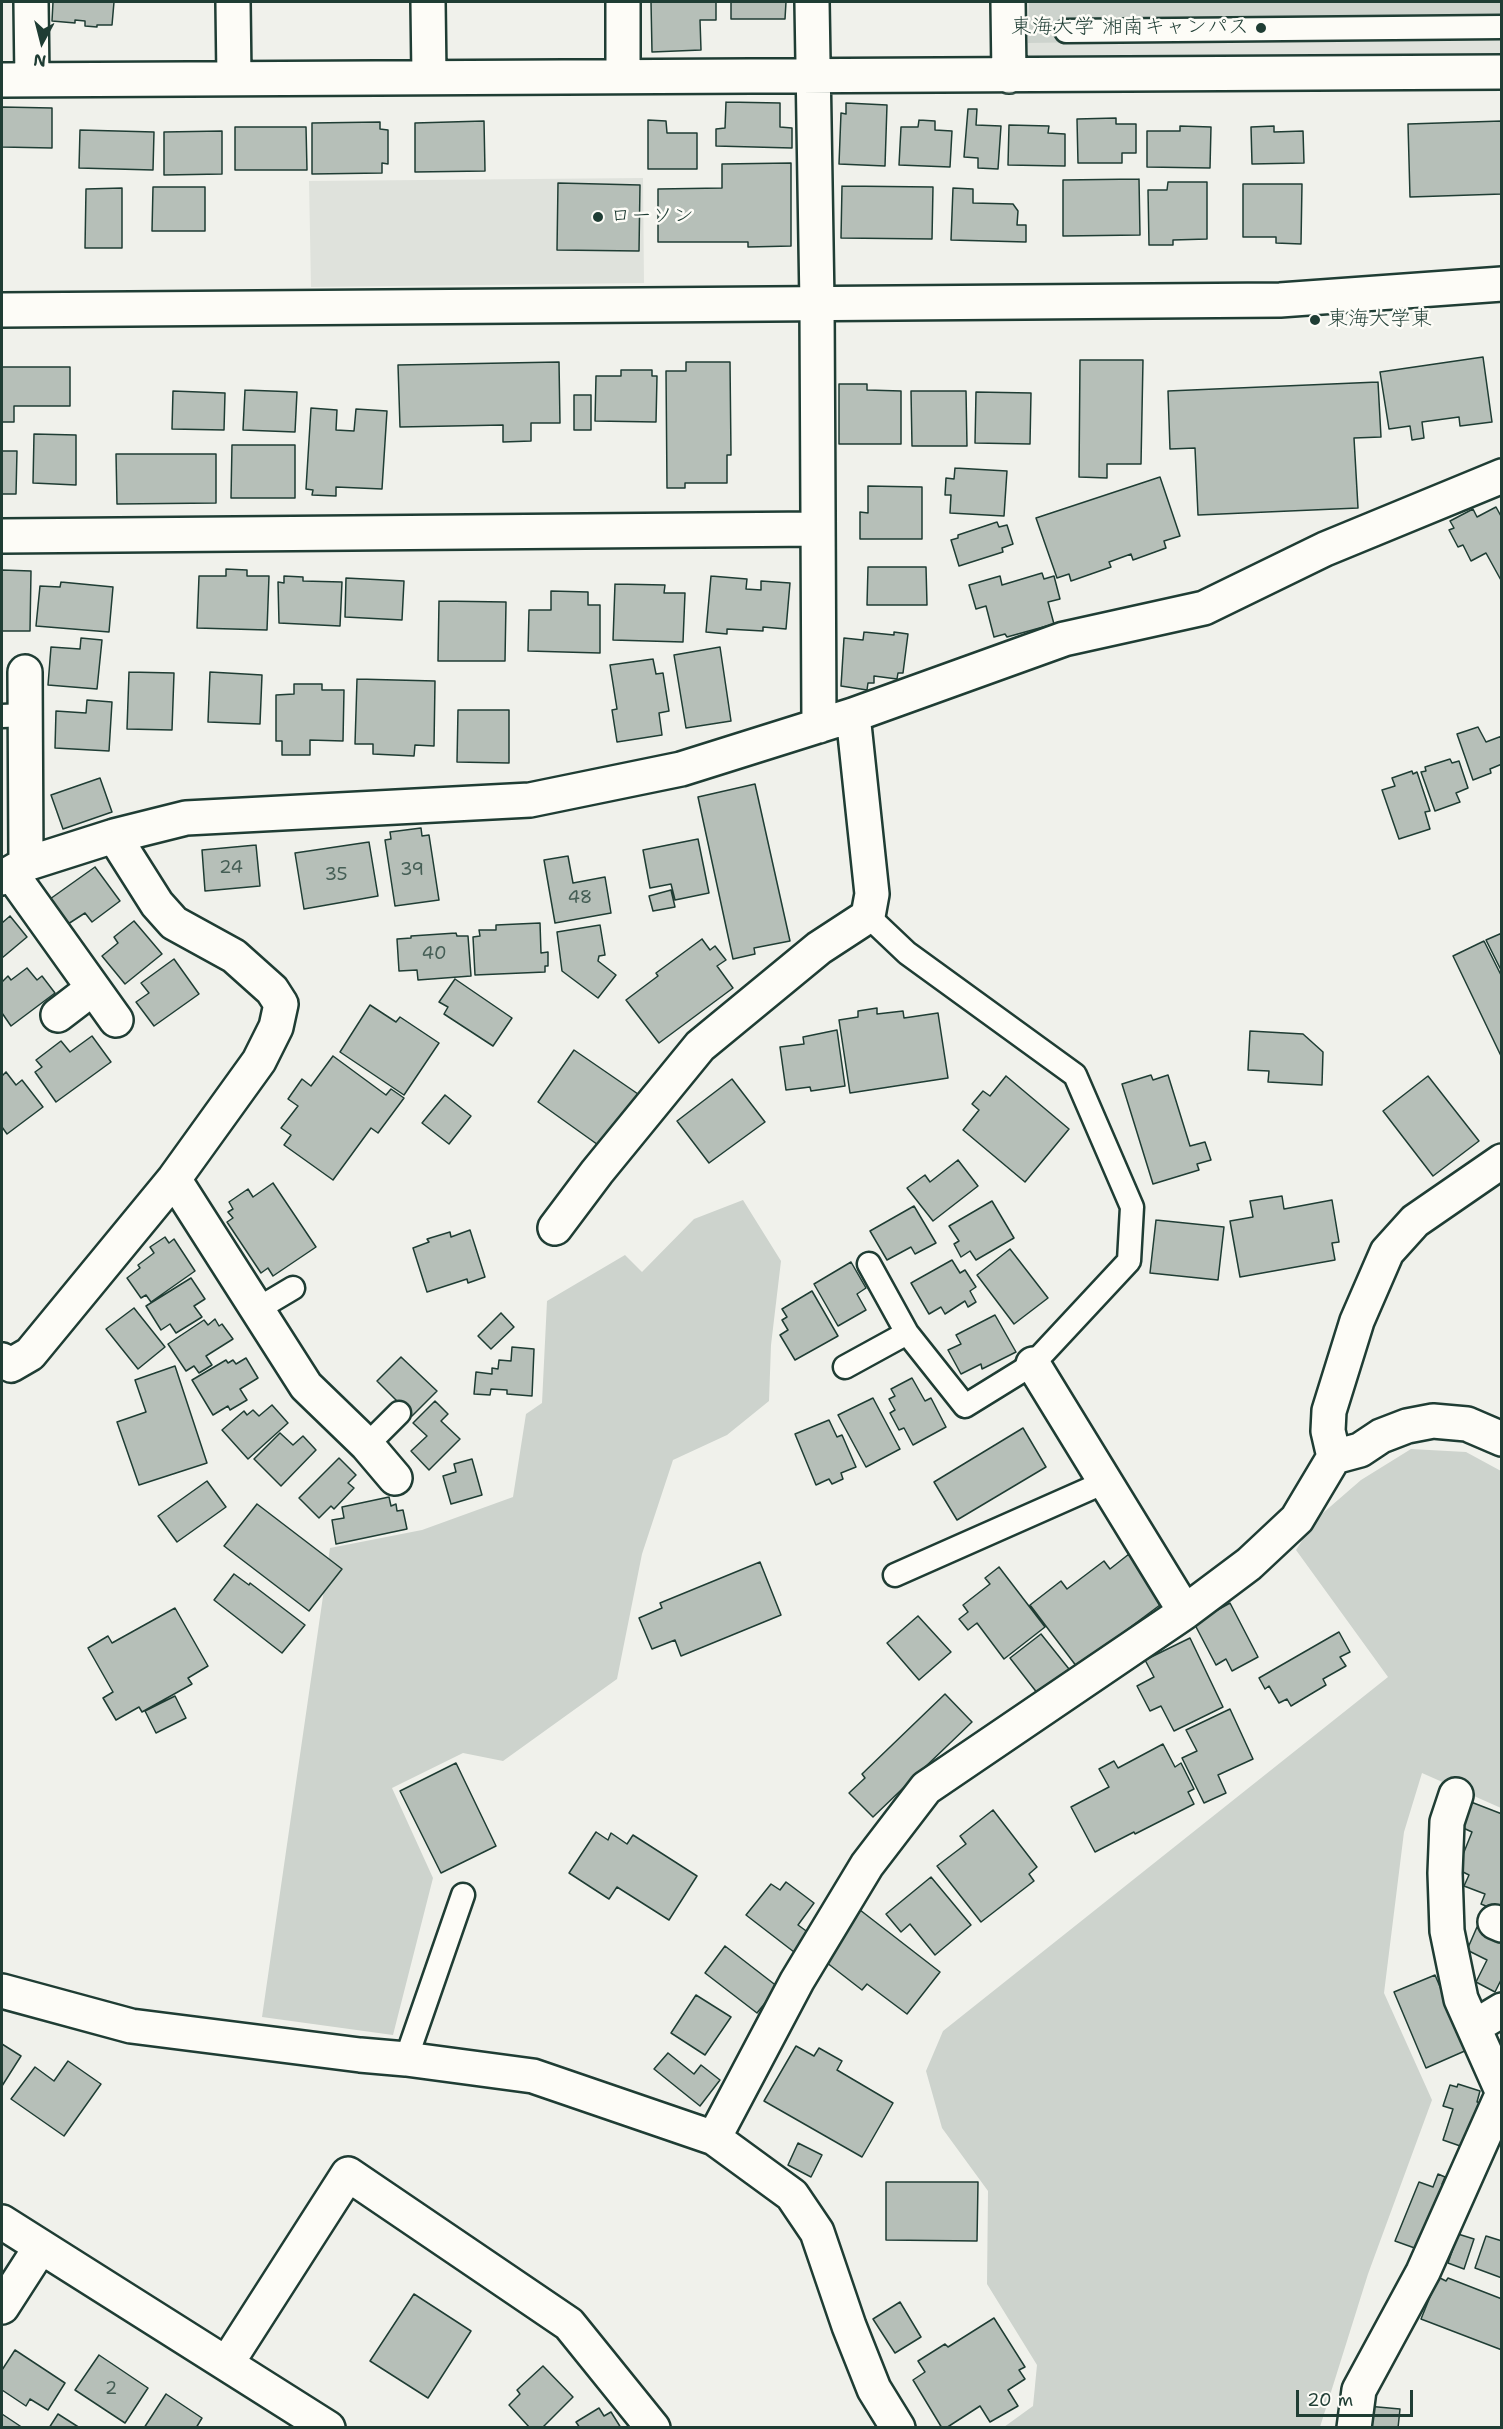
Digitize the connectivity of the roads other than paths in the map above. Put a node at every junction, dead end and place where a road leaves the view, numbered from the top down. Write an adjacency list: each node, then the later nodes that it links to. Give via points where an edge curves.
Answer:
1 (31, 2): 15 (street)
2 (233, 2): 14 (street)
3 (428, 2): 12 (street)
4 (623, 2): 10 (street)
5 (812, 2): 11 (street)
6 (1008, 2): 13 (street)
7 (1502, 27): 8 (lane)
8 (1066, 31)
9 (1502, 72): 13 (street)
10 (623, 75): 11 (street); 12 (street)
11 (813, 75): 13 (street); 17 (street)
12 (429, 76): 14 (street)
13 (1009, 76)
14 (234, 78): 15 (street)
15 (17, 80)
16 (1502, 284): 17 (street, via 1280,300)
17 (818, 304): 18 (street); 20 (street)
18 (2, 310)
19 (1502, 476): 24 (street, via 1325,549 1204,608 1064,639)
20 (818, 529): 21 (street); 25 (street)
21 (2, 536)
22 (25, 672): 23 (street)
23 (14, 715): 27 (street)
24 (853, 715): 25 (street); 28 (street, via 872,894)
25 (819, 726): 26 (street, via 681,769 530,800 186,818)
26 (114, 836): 27 (street); 33 (street, via 157,904 174,923 234,956 272,990 281,1004 276,1027 259,1061)
27 (13, 872): 29 (street)
28 (868, 916): 34 (street, via 819,948 700,1046); 40 (lane, via 907,953 1076,1075 1132,1207 1129,1261)
29 (92, 989): 30 (street); 31 (street)
30 (58, 1015)
31 (116, 1020)
32 (1502, 1161): 45 (street, via 1415,1221 1387,1252 1358,1321 1329,1411 1328,1431)
33 (174, 1179): 37 (street); 39 (street, via 30,1354 11,1365)
34 (555, 1228)
35 (869, 1264): 38 (lane)
36 (293, 1288): 37 (lane)
37 (256, 1310): 44 (street, via 306,1386)
38 (907, 1333): 40 (lane, via 965,1406); 41 (lane)
39 (2, 1360)
40 (1033, 1364): 47 (street)
41 (845, 1367)
42 (399, 1413): 44 (lane)
43 (1502, 1438): 45 (street, via 1467,1424 1433,1421 1407,1426 1360,1450)
44 (367, 1445): 46 (street)
45 (1334, 1457): 49 (street, via 1297,1519 1250,1564)
46 (395, 1478)
47 (1105, 1482): 48 (lane); 49 (street)
48 (895, 1575)
49 (1185, 1612): 57 (street, via 926,1788 867,1865 797,1981)
50 (1456, 1795): 54 (street, via 1447,1822 1448,1931 1461,1999)
51 (462, 1895): 55 (lane)
52 (2, 1991): 55 (street, via 130,2026)
53 (1502, 2010): 54 (street)
54 (1474, 2027): 56 (street)
55 (406, 2059): 57 (street, via 533,2076)
56 (1502, 2093): 65 (street, via 1423,2272 1359,2390)
57 (714, 2138): 64 (street, via 792,2195 817,2232 874,2389)
58 (2, 2222): 59 (street)
59 (40, 2248): 60 (street); 61 (street)
60 (2, 2307)
61 (227, 2363): 62 (street); 63 (street, via 348,2174 569,2324)
62 (328, 2427)
63 (653, 2427)
64 (898, 2427)
65 (1354, 2427)

